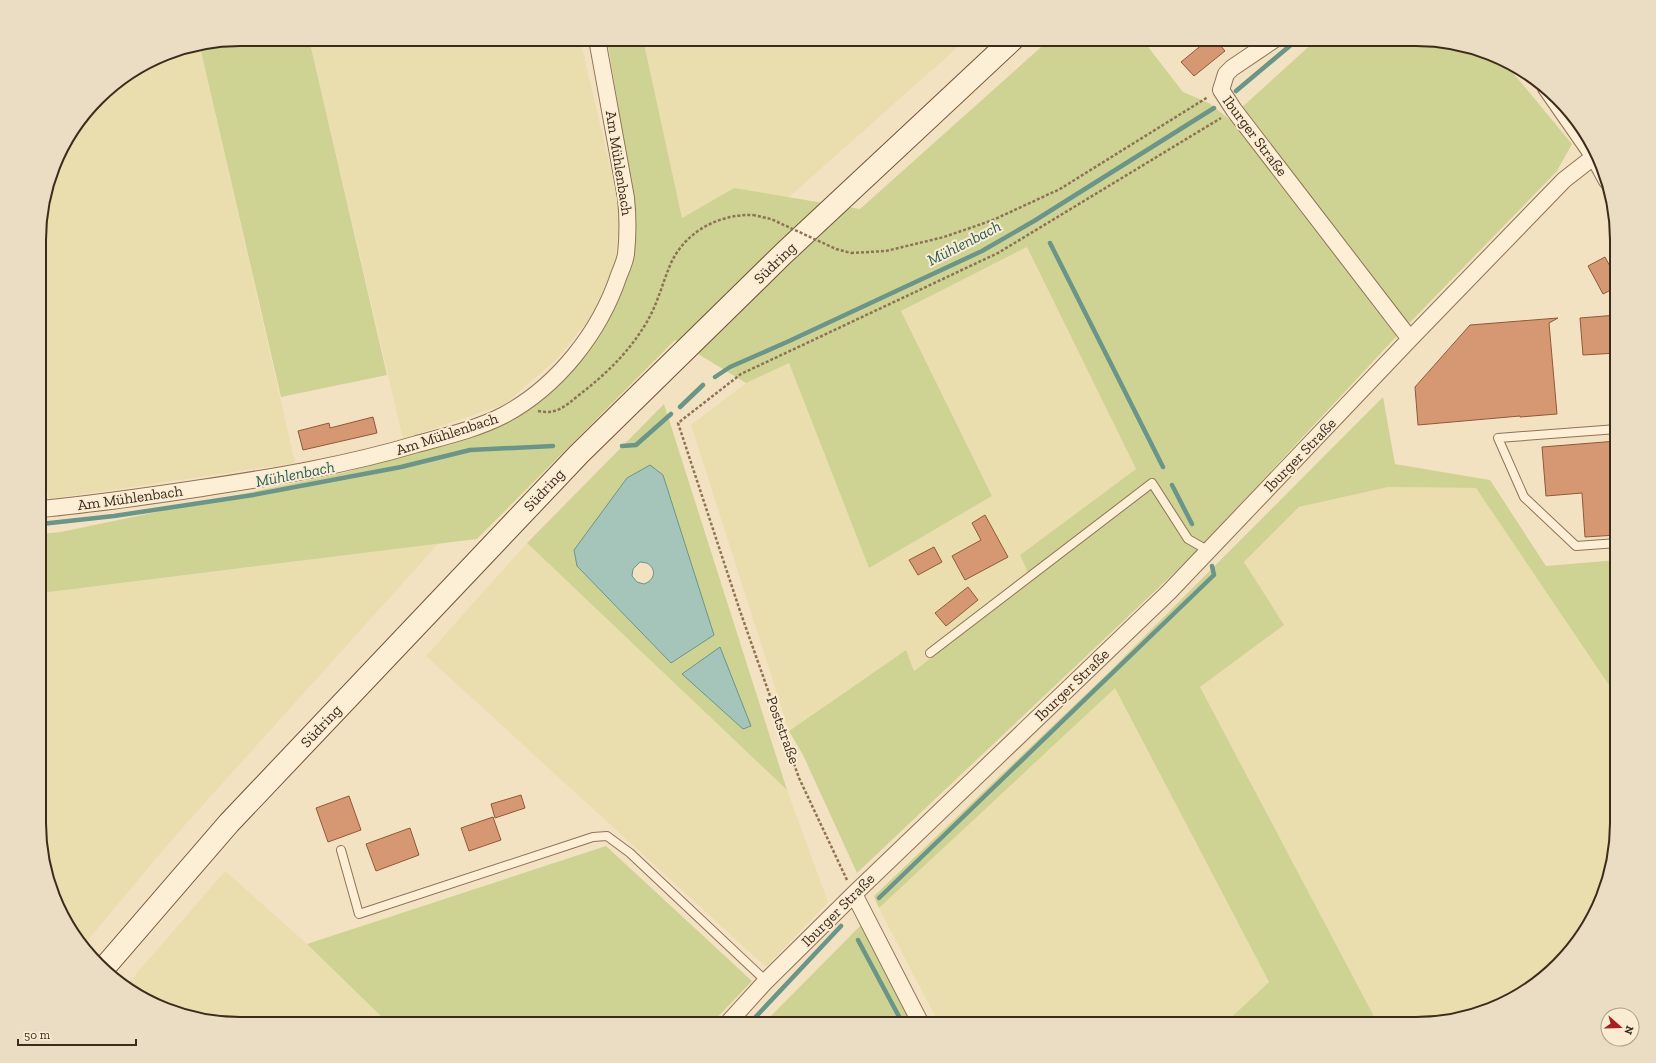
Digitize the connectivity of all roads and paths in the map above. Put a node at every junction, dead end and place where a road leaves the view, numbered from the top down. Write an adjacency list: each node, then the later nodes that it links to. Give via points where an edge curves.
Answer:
1 (598, 46): 8 (street, Am Mühlenbach, via 626,198 626,256 600,320 550,383)
2 (1006, 46): 16 (main road, Südring, via 784,253 579,454 229,823)
3 (1265, 46): 4 (street, Iburger Straße, via 1226,74)
4 (1221, 90): 5 (street, Iburger Straße); 8 (path, bridge, via 1060,189 993,220 944,237 886,251 851,253 836,249 771,219 740,215 718,220 698,230 685,243 672,262 646,324 627,352 601,379 560,410 547,413 538,411)
5 (1234, 110): 7 (street, Iburger Straße); 15 (path, Poststraße, via 998,253 741,374 678,423 799,778)
6 (1592, 158): 7 (street, Iburger Straße, via 1564,180)
7 (1410, 339): 12 (street, Iburger Straße)
8 (525, 401): 10 (street, Am Mühlenbach, via 504,415 477,426 378,455 278,477 98,504)
9 (1610, 430): 11 (lane, via 1498,438 1524,497 1576,546)
10 (46, 509)
11 (1610, 544)
12 (1209, 551): 13 (lane, via 1188,539 1152,483); 15 (street, Iburger Straße)
13 (930, 653)
14 (341, 850): 17 (lane, via 360,914 593,837 607,836 630,853)
15 (854, 894): 17 (street, Iburger Straße); 19 (street)
16 (107, 964)
17 (766, 981): 18 (street, Iburger Straße)
18 (733, 1017)
19 (917, 1017)

